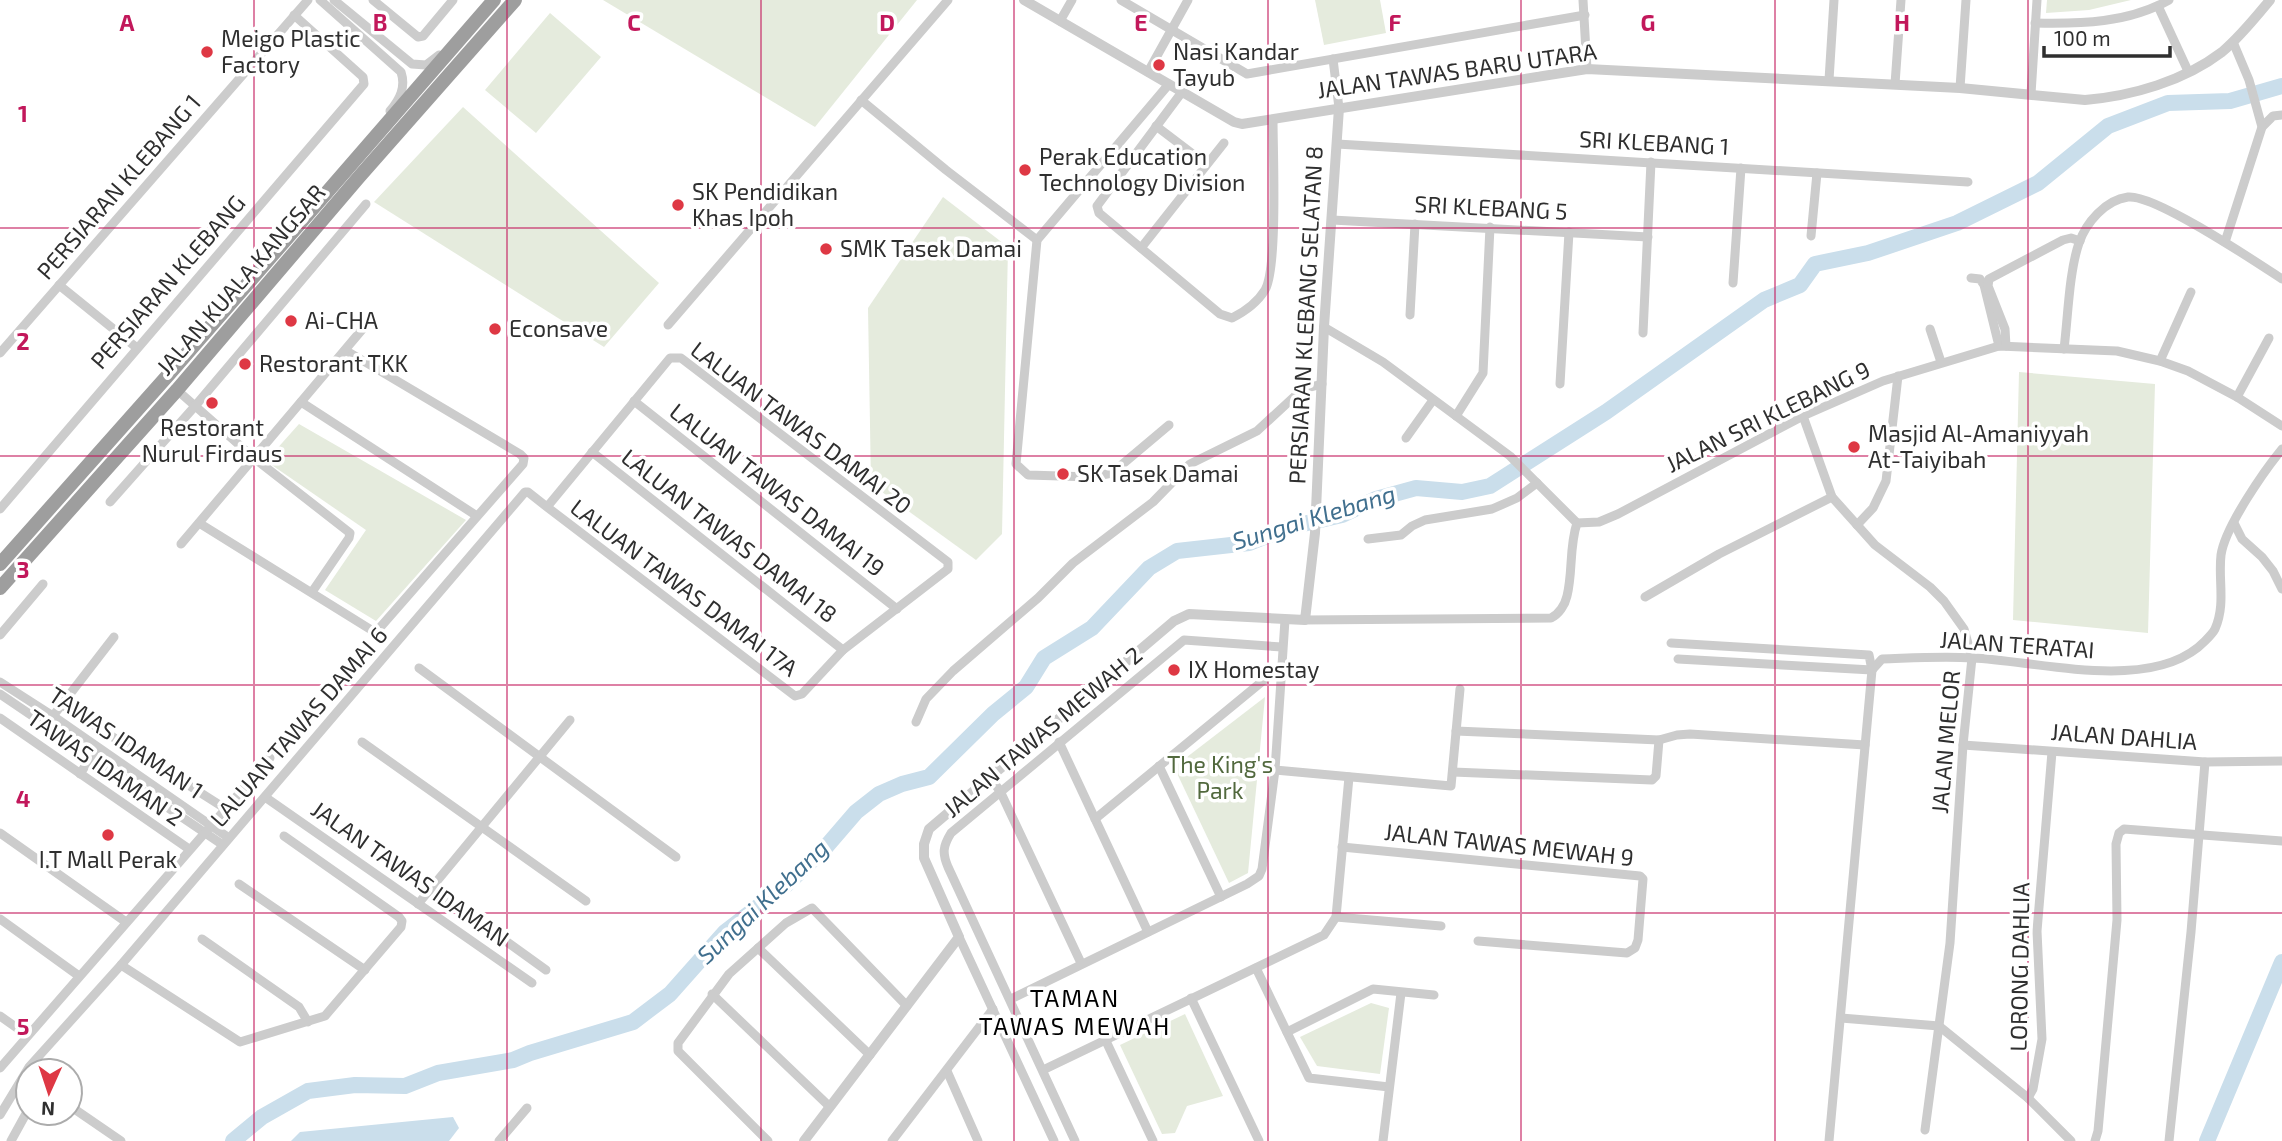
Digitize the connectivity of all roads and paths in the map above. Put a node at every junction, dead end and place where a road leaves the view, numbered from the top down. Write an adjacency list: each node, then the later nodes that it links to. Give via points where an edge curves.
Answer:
1 (308, 0): 20 (street, PERSIARAN KLEBANG 1)
2 (373, 0): 18 (street, via 418,37)
3 (494, 0): 25 (highway, JALAN KUALA KANGSAR)
4 (515, 0): 84 (highway, JALAN KUALA KANGSAR)
5 (948, 0): 37 (street)
6 (1024, 0): 22 (street, JALAN TAWAS BARU UTARA)
7 (1072, 0): 22 (street)
8 (1121, 0): 24 (street)
9 (1188, 0): 24 (street)
10 (1583, 0): 21 (street)
11 (1834, 0): 31 (street)
12 (1901, 0): 33 (street)
13 (1966, 0): 34 (street)
14 (2037, 0): 23 (street)
15 (2169, 0): 19 (street)
16 (2270, 0): 26 (street, JALAN TAWAS BARU UTARA)
17 (328, 1): 25 (street, via 412,64 433,61 454,36); 43 (street, via 401,72 404,81)
18 (449, 1)
19 (2158, 6): 23 (street, via 2106,21); 29 (street)
20 (294, 15): 65 (street, PERSIARAN KLEBANG 1); 75 (street, PERSIARAN KLEBANG, via 365,81)
21 (1585, 15): 27 (street); 28 (street)
22 (1060, 21): 30 (street, JALAN TAWAS BARU UTARA)
23 (2035, 23): 36 (street)
24 (1172, 30): 27 (street, via 1247,74); 30 (street)
25 (464, 34): 43 (highway, JALAN KUALA KANGSAR)
26 (2233, 42): 29 (street, JALAN TAWAS BARU UTARA); 42 (street)
27 (1333, 59): 38 (street)
28 (1587, 69): 31 (street, JALAN TAWAS BARU UTARA); 38 (street, JALAN TAWAS BARU UTARA)
29 (2188, 71): 36 (street, JALAN TAWAS BARU UTARA, via 2152,88 2098,99)
30 (1148, 72): 32 (street, JALAN TAWAS BARU UTARA)
31 (1829, 80): 33 (street, JALAN TAWAS BARU UTARA)
32 (1169, 84): 35 (street, JALAN TAWAS BARU UTARA); 58 (street)
33 (1895, 85): 34 (street, JALAN TAWAS BARU UTARA)
34 (1960, 88): 36 (street, JALAN TAWAS BARU UTARA)
35 (1182, 92): 40 (street, JALAN TAWAS BARU UTARA, via 1239,124); 41 (street)
36 (2031, 94)
37 (861, 100): 58 (street); 69 (street)
38 (1339, 108): 40 (street, JALAN TAWAS BARU UTARA); 45 (street, PERSIARAN KLEBANG SELATAN 8)
39 (2282, 115): 42 (street, via 2273,116)
40 (1273, 120): 61 (street, via 1269,278 1257,300 1232,318 1220,314)
41 (1156, 126): 47 (street); 61 (street, via 1097,206 1099,213)
42 (2262, 127): 60 (street)
43 (374, 139): 110 (highway, JALAN KUALA KANGSAR)
44 (1224, 143): 47 (street)
45 (1337, 144): 46 (street, SRI KLEBANG 1); 52 (street, PERSIARAN KLEBANG SELATAN 8)
46 (1651, 162): 48 (street, SRI KLEBANG 1); 57 (street)
47 (1206, 164): 61 (street)
48 (1741, 168): 49 (street, SRI KLEBANG 1); 64 (street)
49 (1817, 173): 50 (street, SRI KLEBANG 1); 56 (street)
50 (1968, 182)
51 (366, 204): 89 (street)
52 (1332, 220): 53 (street, SRI KLEBANG 5); 70 (street, PERSIARAN KLEBANG SELATAN 8)
53 (1415, 224): 54 (street, SRI KLEBANG 5); 67 (street)
54 (1490, 227): 55 (street, SRI KLEBANG 5); 90 (street, via 1483,373)
55 (1569, 232): 57 (street, SRI KLEBANG 5); 83 (street)
56 (1811, 236)
57 (1648, 237): 72 (street)
58 (1037, 240): 92 (street, via 1016,464 1028,475 1092,477 1112,473)
59 (2080, 241): 60 (street, via 2100,212 2127,197 2148,202); 74 (street, via 2066,239 1990,279 1988,286 2005,329); 76 (street)
60 (2225, 242): 63 (street)
61 (1141, 248)
62 (1971, 278): 74 (street, via 1984,285)
63 (2282, 279)
64 (1733, 283)
65 (59, 285): 75 (street); 78 (street, PERSIARAN KLEBANG 1)
66 (2191, 292): 79 (street)
67 (1410, 315)
68 (371, 319): 77 (street)
69 (668, 325)
70 (1324, 327): 82 (street, PERSIARAN KLEBANG SELATAN 8); 86 (street, via 1370,353)
71 (1930, 329): 80 (street)
72 (1643, 333)
73 (2269, 338): 85 (street)
74 (2003, 346): 76 (street, JALAN SRI KLEBANG 9); 80 (street, JALAN SRI KLEBANG 9)
75 (137, 348): 102 (street, PERSIARAN KLEBANG)
76 (2064, 349): 79 (street, JALAN SRI KLEBANG 9, via 2117,351)
77 (345, 350): 88 (street); 103 (street, via 524,458)
78 (0, 353)
79 (2160, 361): 85 (street, JALAN SRI KLEBANG 9)
80 (1941, 362): 81 (street, JALAN SRI KLEBANG 9)
81 (1898, 376): 91 (street, JALAN SRI KLEBANG 9); 107 (street, via 1886,481 1873,508)
82 (1322, 384): 118 (street, PERSIARAN KLEBANG SELATAN 8, via 1315,533); 136 (street, via 1295,396 1257,431 1190,464 1153,502 1080,557 953,671 926,699)
83 (1560, 384)
84 (177, 390): 89 (street); 112 (highway, JALAN KUALA KANGSAR)
85 (2237, 397): 93 (street, JALAN SRI KLEBANG 9)
86 (1433, 400): 90 (street); 94 (street)
87 (634, 401): 95 (street); 116 (street, LALUAN TAWAS DAMAI 19); 116 (street, LALUAN TAWAS DAMAI 20, via 670,358 681,358 947,562 948,569)
88 (301, 402): 97 (street); 103 (street)
89 (196, 405): 97 (street); 100 (street)
90 (1456, 416): 98 (street, via 1510,456)
91 (1802, 416): 99 (street, JALAN MELOR); 105 (street, JALAN SRI KLEBANG 9, via 1618,514 1599,522)
92 (1169, 425)
93 (2282, 426)
94 (1406, 438)
95 (592, 452): 101 (street); 123 (street, LALUAN TAWAS DAMAI 18)
96 (2280, 454): 106 (street, JALAN TERATAI, via 2263,472)
97 (254, 458): 104 (street); 114 (street, via 349,533)
98 (1537, 483): 105 (street); 108 (street, via 1492,509 1425,520 1401,535)
99 (1832, 497): 107 (street, JALAN MELOR); 115 (street)
100 (110, 502)
101 (547, 508): 123 (street, LALUAN TAWAS DAMAI 17A, via 792,695 798,696); 157 (street, LALUAN TAWAS DAMAI 6, via 525,492)
102 (0, 509)
103 (477, 516): 114 (street, via 380,631)
104 (199, 523): 109 (street); 114 (street)
105 (1577, 523): 118 (street, via 1567,597 1551,618)
106 (2234, 523): 113 (street); 124 (street, JALAN TERATAI, via 2221,554 2222,601 2215,631 2183,659 2135,670 2091,670)
107 (1857, 525): 124 (street, JALAN MELOR, via 1944,601 1964,629)
108 (1368, 539)
109 (181, 544)
110 (0, 564)
111 (43, 584): 119 (street)
112 (0, 588)
113 (2282, 589)
114 (312, 592)
115 (1645, 597)
116 (897, 609): 123 (street)
117 (1285, 620): 118 (street); 122 (street); 154 (street, via 1189,614 1174,621)
118 (1305, 620)
119 (0, 635)
120 (114, 637): 132 (street)
121 (1671, 643): 128 (street, via 1869,655)
122 (1282, 647): 126 (street); 140 (street, JALAN TAWAS MEWAH 2, via 1184,640)
123 (843, 650)
124 (1972, 658): 128 (street, JALAN TERATAI, via 1882,659); 142 (street, JALAN MELOR)
125 (1678, 659): 128 (street)
126 (1281, 666): 150 (street); 151 (street)
127 (419, 668): 146 (street)
128 (1872, 670): 141 (street)
129 (0, 682): 133 (street, TAWAS IDAMAN 1)
130 (1460, 689): 137 (street)
131 (2, 698): 145 (street, TAWAS IDAMAN 1)
132 (61, 704): 133 (street); 158 (street)
133 (53, 716): 143 (street, TAWAS IDAMAN 1)
134 (0, 718): 153 (street, TAWAS IDAMAN 2)
135 (570, 720): 146 (street)
136 (916, 722)
137 (1456, 731): 138 (street); 152 (street)
138 (1659, 740): 141 (street, via 1690,734); 152 (street, via 1652,780)
139 (362, 742): 160 (street)
140 (1059, 742): 156 (street, JALAN TAWAS MEWAH 2); 159 (street)
141 (1866, 745): 199 (street)
142 (1963, 745): 144 (street, JALAN DAHLIA); 201 (street, JALAN MELOR, via 1950,943)
143 (98, 747): 145 (street); 161 (street, TAWAS IDAMAN 1)
144 (2052, 752): 149 (street, JALAN DAHLIA); 210 (street, LORONG DAHLIA, via 2037,931 2042,1039)
145 (92, 756): 153 (street); 161 (street, TAWAS IDAMAN 1)
146 (541, 756): 160 (street); 169 (street)
147 (270, 758): 158 (street, LALUAN TAWAS DAMAI 6)
148 (2282, 761): 149 (street, JALAN DAHLIA)
149 (2205, 762): 163 (street)
150 (1159, 766): 159 (street); 172 (street)
151 (1275, 770): 155 (street); 172 (street, via 1262,869 1256,878)
152 (1453, 772): 155 (street, via 1451,786)
153 (80, 774): 168 (street, TAWAS IDAMAN 2)
154 (989, 776): 156 (street); 180 (street, via 929,829 924,844 924,858)
155 (1349, 777): 167 (street)
156 (1000, 791): 184 (street); 195 (street, JALAN TAWAS MEWAH 2, via 951,832 943,855)
157 (265, 797): 165 (street, LALUAN TAWAS DAMAI 6); 174 (street, JALAN TAWAS IDAMAN)
158 (226, 808): 161 (street, LALUAN TAWAS DAMAI 6)
159 (1095, 819): 179 (street)
160 (482, 827): 171 (street); 173 (street)
161 (207, 828): 165 (street, TAWAS IDAMAN 1); 168 (street, LALUAN TAWAS DAMAI 6)
162 (0, 833): 177 (street)
163 (2199, 834): 166 (street); 230 (street, via 2124,829 2119,833 2117,920); 231 (street)
164 (284, 836): 187 (street, via 402,921)
165 (226, 841): 185 (street, LALUAN TAWAS DAMAI 6)
166 (2282, 841)
167 (1342, 847): 175 (street); 182 (street, JALAN TAWAS MEWAH 9, via 1643,879 1638,940 1627,953)
168 (189, 849): 177 (street, LALUAN TAWAS DAMAI 6)
169 (676, 857)
170 (239, 884): 187 (street)
171 (432, 888): 174 (street); 188 (street)
172 (1221, 897): 179 (street)
173 (586, 901)
174 (418, 904): 190 (street, JALAN TAWAS IDAMAN)
175 (1336, 917): 178 (street); 186 (street, via 1324,935)
176 (0, 919): 189 (street)
177 (126, 922): 189 (street, LALUAN TAWAS DAMAI 6)
178 (1441, 926)
179 (1148, 932): 184 (street)
180 (959, 937): 196 (street); 197 (street)
181 (202, 939): 200 (street, via 299,1007)
182 (1478, 941)
183 (758, 948): 192 (street); 196 (street, via 812,908); 205 (street)
184 (1081, 963): 195 (street)
185 (121, 965): 200 (street, via 238,1042); 213 (street, LALUAN TAWAS DAMAI 6, via 29,1067)
186 (1256, 968): 194 (street); 202 (street)
187 (365, 970): 200 (street, via 328,1013)
188 (546, 970)
189 (79, 975): 203 (street, LALUAN TAWAS DAMAI 6)
190 (532, 983)
191 (1401, 993): 193 (street); 202 (street, via 1373,989); 209 (street)
192 (712, 994): 211 (street); 219 (street, via 678,1043 678,1051)
193 (1434, 995)
194 (1191, 998): 204 (street); 226 (street)
195 (1011, 999): 207 (street, JALAN TAWAS MEWAH 2)
196 (906, 1006): 205 (street)
197 (993, 1009): 208 (street); 223 (street)
198 (0, 1016): 203 (street)
199 (1841, 1018): 201 (street); 228 (street)
200 (308, 1022)
201 (1939, 1026): 210 (street); 215 (street, JALAN MELOR)
202 (1286, 1032): 209 (street, via 1309,1078)
203 (27, 1035): 206 (street, LALUAN TAWAS DAMAI 6)
204 (1105, 1039): 207 (street); 225 (street)
205 (870, 1055): 211 (street)
206 (0, 1068)
207 (1044, 1070): 224 (street, JALAN TAWAS MEWAH 2)
208 (947, 1072): 216 (street); 222 (street)
209 (1390, 1087): 227 (street)
210 (2028, 1098): 229 (street)
211 (830, 1107): 220 (street)
212 (527, 1108): 218 (street)
213 (0, 1115)
214 (84, 1116): 217 (street)
215 (1925, 1130)
216 (901, 1137): 221 (street)
217 (121, 1141)
218 (499, 1141)
219 (768, 1141)
220 (804, 1141)
221 (892, 1141)
222 (978, 1141)
223 (1054, 1141)
224 (1075, 1141)
225 (1153, 1141)
226 (1259, 1141)
227 (1383, 1141)
228 (1829, 1141)
229 (2071, 1141)
230 (2095, 1141)
231 (2169, 1141)

